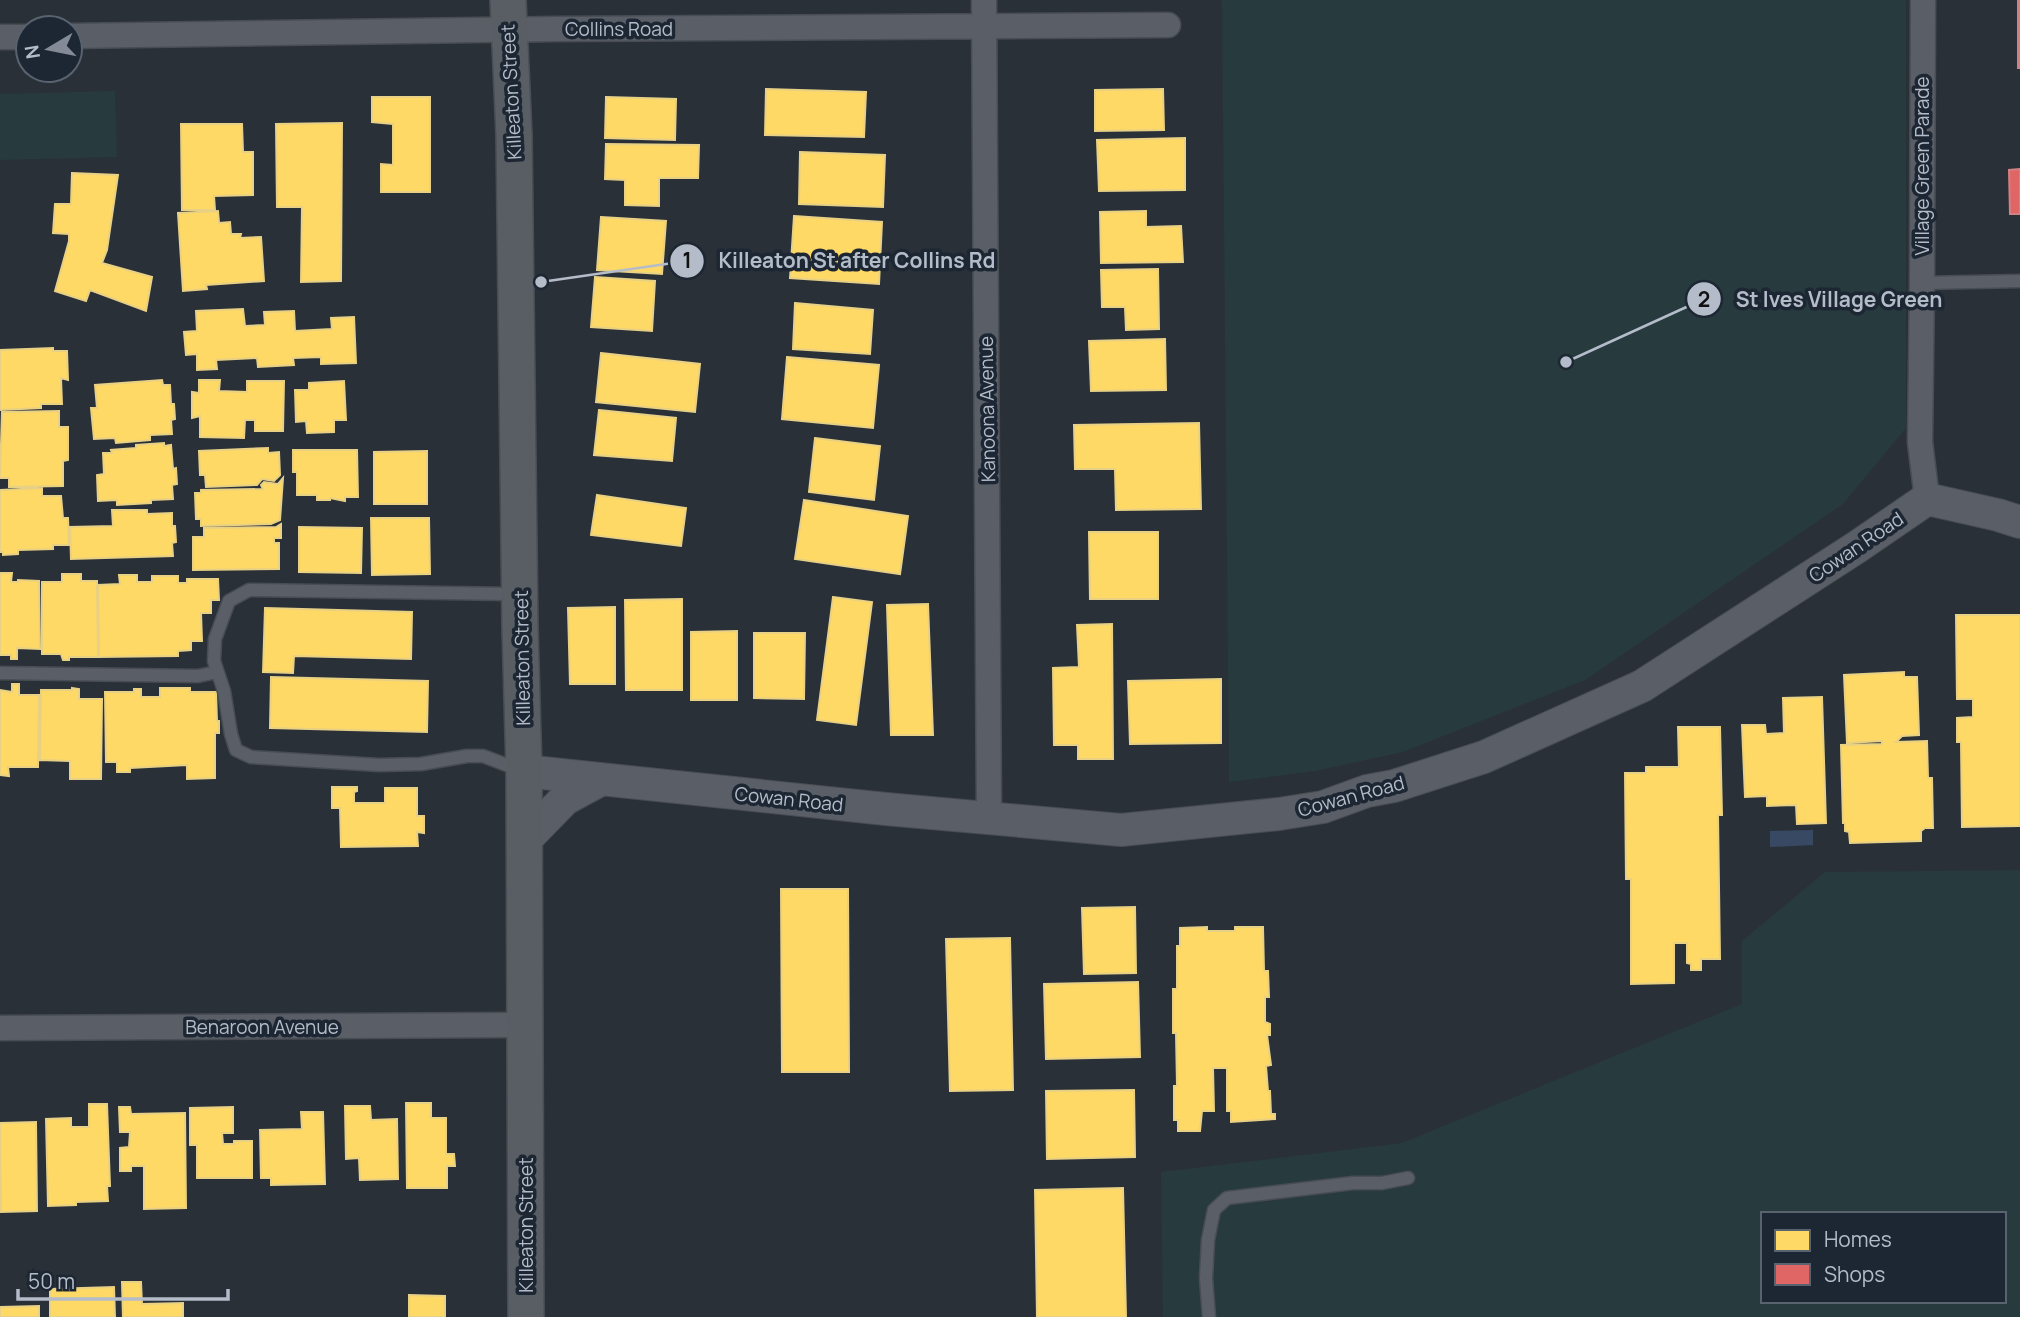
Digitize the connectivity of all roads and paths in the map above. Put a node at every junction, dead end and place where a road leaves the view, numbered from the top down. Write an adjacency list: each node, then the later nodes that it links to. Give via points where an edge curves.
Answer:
1 (984, 0): 5 (street, Kanoona Avenue)
2 (1923, 0): 8 (street, Village Green Parade)
3 (508, 15): 5 (street, Collins Road, via 553,29); 6 (street, Collins Road); 11 (main road, Killeaton Street, via 514,135)
4 (1168, 25): 5 (street, Collins Road)
5 (984, 28): 16 (street, Kanoona Avenue)
6 (84, 35)
7 (2020, 281): 8 (lane)
8 (1922, 284): 9 (street, Village Green Parade, via 1920,442)
9 (1927, 499): 10 (street); 16 (street, Cowan Road, via 1642,686 1484,757 1323,807 1279,814 1121,830)
10 (2020, 522)
11 (520, 594): 13 (lane, via 249,590 229,601 221,620 215,639); 14 (main road, Killeaton Street)
12 (0, 673): 13 (lane)
13 (217, 673): 14 (lane, via 236,750 251,757 379,765 483,756)
14 (524, 771): 15 (street, Cowan Road); 17 (main road, Killeaton Street)
15 (602, 779): 16 (street, Cowan Road); 17 (street, via 565,799)
16 (989, 819)
17 (525, 840): 18 (main road, Killeaton Street)
18 (525, 1025): 19 (street, Benaroon Avenue); 21 (main road, Killeaton Street)
19 (0, 1028)
20 (1408, 1178): 22 (lane, via 1227,1198 1214,1210 1208,1240)
21 (526, 1317)
22 (1209, 1317)

